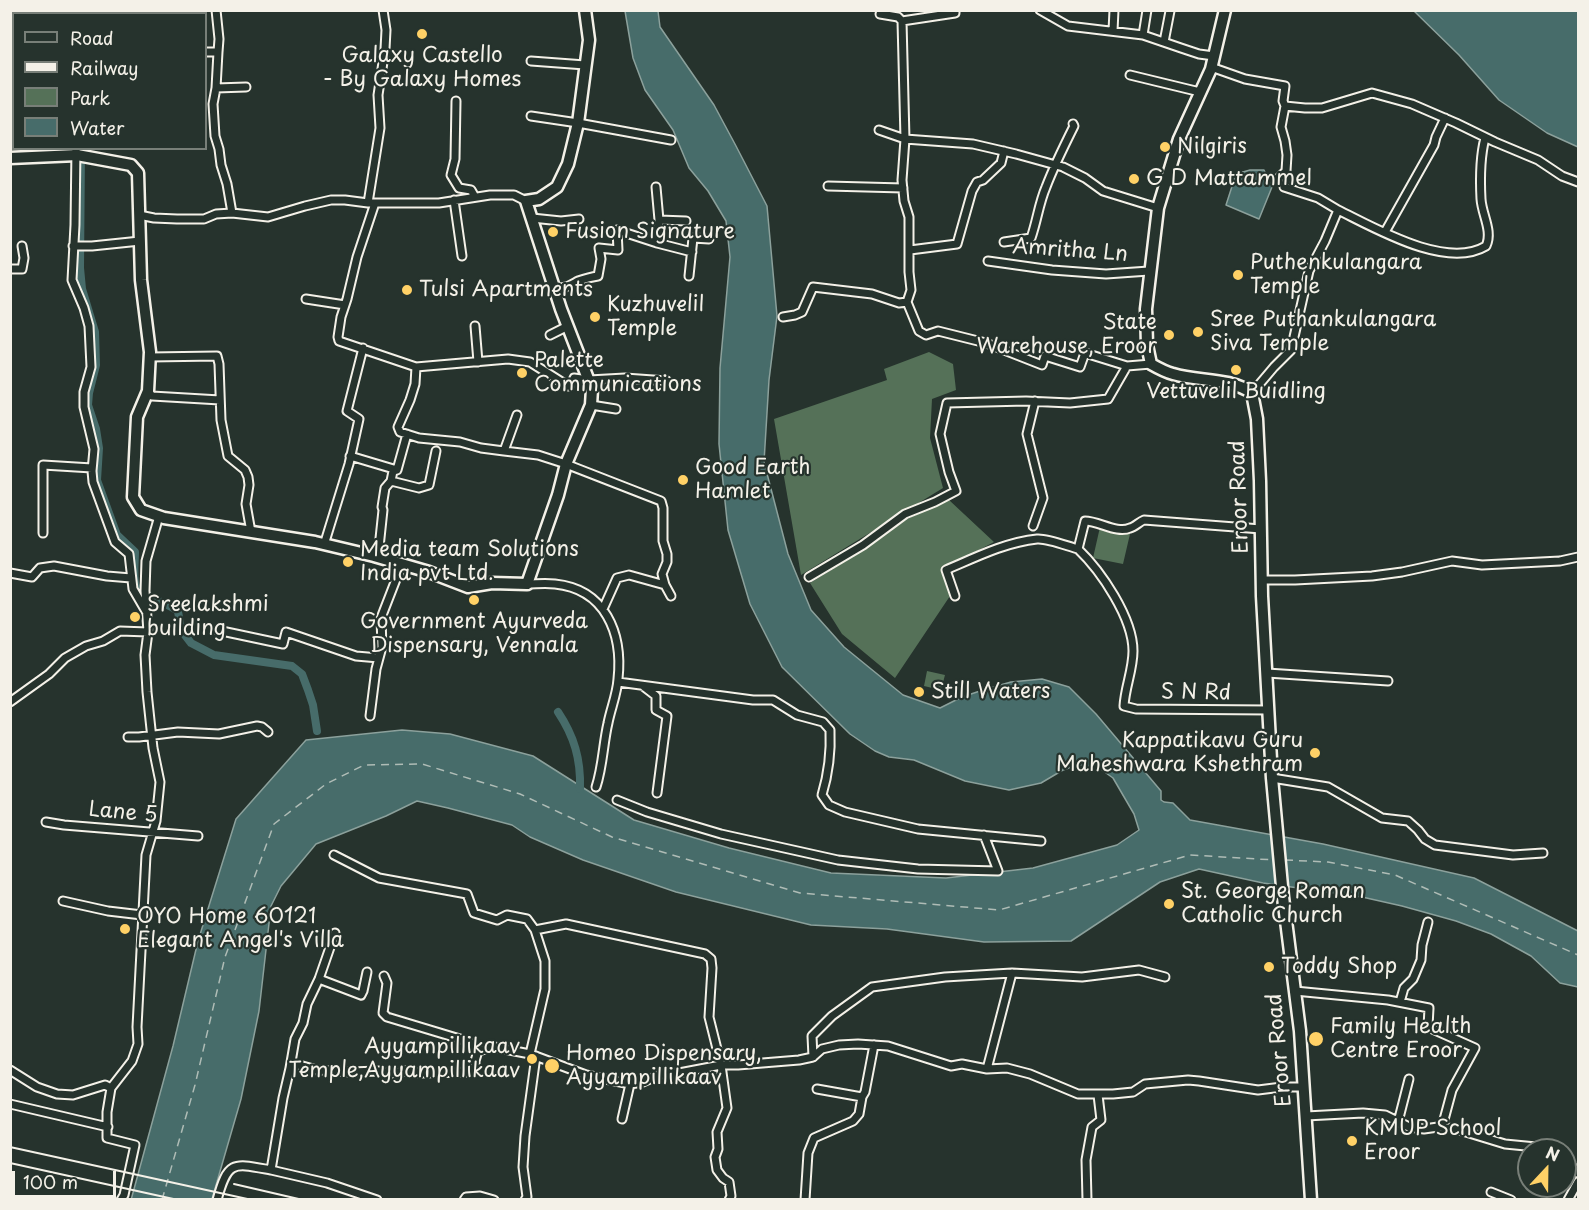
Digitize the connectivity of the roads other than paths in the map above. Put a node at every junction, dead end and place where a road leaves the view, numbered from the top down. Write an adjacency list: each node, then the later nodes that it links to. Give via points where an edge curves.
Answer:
1 (216, 10): 16 (street)
2 (383, 10): 48 (street, via 385,49)
3 (585, 10): 19 (street, via 589,40)
4 (955, 10): 11 (street)
5 (1040, 10): 12 (street, via 1068,26)
6 (1114, 10): 12 (street)
7 (1147, 10): 13 (street)
8 (1225, 10): 17 (street)
9 (1170, 11): 14 (street)
10 (880, 14): 11 (street)
11 (902, 21): 33 (street)
12 (1113, 31): 13 (street)
13 (1143, 35): 14 (street)
14 (1164, 42): 17 (street)
15 (207, 52): 16 (street)
16 (218, 52): 23 (street)
17 (1214, 56): 20 (street)
18 (531, 61): 19 (street)
19 (585, 65): 29 (street)
20 (1211, 67): 24 (street); 26 (street, via 1245,79 1285,86)
21 (1130, 75): 24 (street)
22 (246, 87): 23 (street)
23 (216, 88): 51 (street, via 215,136)
24 (1200, 92): 49 (street, via 1179,139)
25 (456, 101): 45 (street, via 451,175 459,188 471,190)
26 (1285, 106): 28 (street, via 1322,108 1372,93); 39 (street, via 1281,127)
27 (531, 116): 29 (street)
28 (1445, 118): 32 (street); 57 (street)
29 (578, 123): 34 (street); 47 (street, via 568,164 557,187 539,199)
30 (1073, 123): 38 (street)
31 (879, 130): 33 (street)
32 (1485, 138): 41 (street); 57 (street, via 1481,182 1489,234 1486,246 1458,254 1433,251)
33 (905, 139): 35 (street, via 973,144); 44 (street)
34 (671, 140)
35 (1004, 151): 38 (street); 64 (street, via 1001,163 977,182 972,191 957,244)
36 (77, 152): 37 (street); 52 (street, via 131,165 138,173); 63 (street)
37 (10, 158)
38 (1056, 165): 49 (street, via 1103,191); 60 (street, via 1031,238)
39 (1286, 171): 40 (street); 50 (street, via 1284,187 1318,198)
40 (1277, 180)
41 (1578, 182)
42 (828, 186): 44 (street)
43 (656, 187): 55 (street)
44 (903, 188): 64 (street)
45 (475, 197): 46 (street); 47 (street, via 514,195)
46 (454, 200): 48 (street); 66 (street)
47 (526, 201): 53 (street)
48 (371, 203): 51 (street, via 331,200 268,217); 74 (street)
49 (1158, 208): 69 (street)
50 (1338, 210): 57 (street); 88 (street, via 1309,271 1291,350)
51 (232, 213): 52 (street, via 204,219)
52 (139, 215): 59 (street)
53 (532, 218): 54 (street); 71 (street)
54 (579, 219)
55 (659, 220): 56 (street); 61 (street)
56 (686, 221)
57 (1385, 232)
58 (709, 239): 65 (street, via 693,238)
59 (140, 241): 63 (street); 80 (street)
60 (1004, 242)
61 (657, 243): 65 (street); 71 (street, via 617,230 618,250 599,248 598,276 563,289)
62 (22, 246): 68 (street, via 22,268)
63 (74, 246): 99 (street, via 72,280 89,326 91,367 84,407 94,449)
64 (910, 250): 73 (street, via 911,290)
65 (692, 252): 70 (street)
66 (462, 256)
67 (988, 261): 69 (street, Amritha Ln, via 1106,274)
68 (10, 269)
69 (1150, 269): 82 (street, via 1146,309)
70 (689, 276)
71 (555, 288): 77 (street)
72 (306, 299): 74 (street)
73 (907, 302): 75 (street, via 813,288 802,312); 83 (street, via 919,331 926,336 939,331 986,343 1042,365 1045,356 1080,367 1085,353)
74 (345, 305): 79 (street, via 339,341)
75 (783, 317)
76 (475, 326): 81 (street)
77 (568, 326): 78 (street); 85 (street)
78 (550, 335)
79 (363, 348): 84 (street); 97 (street, via 347,411 359,419)
80 (150, 357): 87 (street); 89 (street, via 218,356)
81 (478, 362): 84 (street); 85 (street, via 530,362 568,386 574,378)
82 (1151, 364): 83 (street); 88 (street, via 1174,375 1230,382)
83 (1126, 366): 90 (street, via 1108,399)
84 (416, 367): 94 (street, via 410,400 398,427)
85 (589, 380): 86 (street); 91 (street)
86 (667, 381)
87 (148, 391): 89 (street, via 152,396); 102 (street, via 137,417 133,496 141,510)
88 (1252, 393): 104 (street, Eroor Road, via 1257,419)
89 (220, 400): 106 (street, via 228,456 248,477 246,504)
90 (1035, 401): 103 (street, via 1027,434 1043,498); 113 (street, via 947,403 940,434 956,491 905,514)
91 (591, 405): 92 (street); 98 (street)
92 (616, 409)
93 (517, 415): 96 (street)
94 (407, 434): 96 (street); 100 (street)
95 (436, 451): 101 (street, via 429,484 419,488)
96 (504, 451): 98 (street, via 538,455)
97 (350, 456): 100 (street); 107 (street)
98 (566, 464): 116 (street); 117 (street, via 661,501 667,554 662,574)
99 (92, 468): 105 (street, via 43,465); 114 (street, via 93,482 115,542 129,554)
100 (397, 470): 101 (street, via 393,471)
101 (391, 481): 109 (street, via 385,488 381,507)
102 (159, 516): 106 (street); 121 (street, via 146,561)
103 (1033, 526)
104 (1261, 529): 108 (street, via 1144,520 1129,529 1120,529 1085,521); 115 (street, Eroor Road)
105 (43, 532)
106 (251, 532): 107 (street)
107 (324, 544): 109 (street)
108 (1078, 549): 119 (street, via 1039,538 979,556 946,570); 130 (street, S N Rd, via 1103,579 1123,612 1129,631 1134,649 1124,706)
109 (378, 557): 111 (street)
110 (1578, 557): 115 (street, via 1482,565 1452,561 1372,576)
111 (402, 564): 116 (street, via 468,587); 124 (street, via 381,618)
112 (10, 573): 114 (street, via 33,577 39,568 54,566)
113 (810, 577)
114 (131, 578): 121 (street)
115 (1262, 580): 125 (street, Eroor Road)
116 (527, 584): 120 (street, via 556,584 577,590)
117 (665, 585): 118 (street); 120 (street, via 629,575 617,578)
118 (671, 596)
119 (954, 596)
120 (603, 609): 127 (street, via 616,635)
121 (147, 613): 123 (street)
122 (217, 630): 124 (street, via 283,644 286,632 356,656)
123 (148, 632): 129 (street, via 120,631 86,646); 133 (street, via 145,655)
124 (379, 658): 131 (street)
125 (1267, 673): 126 (street); 130 (street, Eroor Road)
126 (1388, 681)
127 (618, 682): 128 (street); 136 (street)
128 (643, 686): 137 (street, via 656,696 656,710 667,716); 142 (street, via 773,700 797,715 823,722 830,730 822,795 829,805 918,829)
129 (10, 702)
130 (1269, 710): 135 (street, Eroor Road)
131 (370, 716)
132 (268, 732): 133 (street, via 257,726 219,734)
133 (152, 735): 134 (street); 140 (street, via 160,782)
134 (128, 737)
135 (1272, 778): 144 (street, via 1328,787 1382,818 1408,821 1434,845 1513,855); 156 (street, Eroor Road)
136 (596, 787)
137 (657, 793)
138 (617, 800): 142 (street, via 721,834 876,866 998,871)
139 (46, 822): 140 (street, Lane 5)
140 (153, 832): 141 (street, Lane 5); 147 (street, via 146,855)
141 (198, 836)
142 (984, 836): 143 (street)
143 (1041, 841)
144 (1543, 853)
145 (334, 855): 149 (street, via 379,878 467,894 474,913 497,920 507,915 527,919)
146 (63, 901): 147 (street)
147 (142, 915): 168 (street, via 138,1044 132,1061)
148 (1428, 922): 157 (street, via 1421,960)
149 (535, 930): 160 (street, via 545,961 545,988); 162 (street, via 566,924 705,954 711,959 710,1017)
150 (336, 933): 155 (street)
151 (367, 972): 155 (street, via 361,994)
152 (1012, 973): 154 (street, via 1082,977 1139,970); 161 (street, via 872,987 812,1036); 164 (street)
153 (384, 976): 159 (street, via 387,983 383,1013 387,1017 470,1042)
154 (1165, 977)
155 (320, 979): 163 (street, via 306,1004)
156 (1295, 991): 157 (street); 169 (street, Eroor Road)
157 (1400, 1002): 178 (street, via 1429,1008 1428,1027 1475,1048 1452,1090)
158 (874, 1045): 161 (street, via 839,1045 822,1049); 164 (street, via 951,1066); 172 (street)
159 (478, 1051): 160 (street, via 494,1047); 163 (street, via 471,1072 391,1074 317,1070 299,1065)
160 (533, 1055): 167 (street, via 586,1075); 188 (street, via 523,1167)
161 (813, 1057): 162 (street)
162 (721, 1065): 167 (street, via 663,1074); 189 (street, via 727,1108 717,1132 716,1158 717,1170 729,1182)
163 (290, 1068): 180 (street)
164 (987, 1069): 171 (street, via 1007,1068 1078,1094)
165 (10, 1070): 168 (street, via 57,1094 73,1095 105,1085)
166 (1410, 1079): 176 (street)
167 (630, 1084): 175 (street)
168 (111, 1088): 177 (street)
169 (1304, 1088): 171 (street, via 1258,1090 1188,1080 1145,1084 1133,1092); 174 (street, Eroor Road)
170 (817, 1089): 172 (street)
171 (1098, 1095): 191 (street, via 1101,1119 1092,1127 1086,1160)
172 (862, 1097): 190 (street, via 859,1114 853,1121 814,1138 808,1153)
173 (10, 1104): 177 (street)
174 (1306, 1116): 176 (street, via 1363,1113 1385,1115); 192 (street, Eroor Road)
175 (622, 1119)
176 (1398, 1122): 178 (street, via 1424,1129)
177 (108, 1127): 183 (street, via 107,1138 135,1145)
178 (1442, 1127): 179 (street)
179 (1517, 1146)
180 (271, 1170): 184 (street, via 249,1165 230,1168); 185 (street, via 327,1182)
181 (1578, 1182): 194 (street)
182 (1491, 1192): 193 (street)
183 (121, 1200)
184 (217, 1200)
185 (377, 1200)
186 (464, 1200): 187 (street, via 472,1195)
187 (494, 1200)
188 (525, 1200)
189 (729, 1200)
190 (805, 1200)
191 (1087, 1200)
192 (1311, 1200)
193 (1511, 1200)
194 (1568, 1200)

